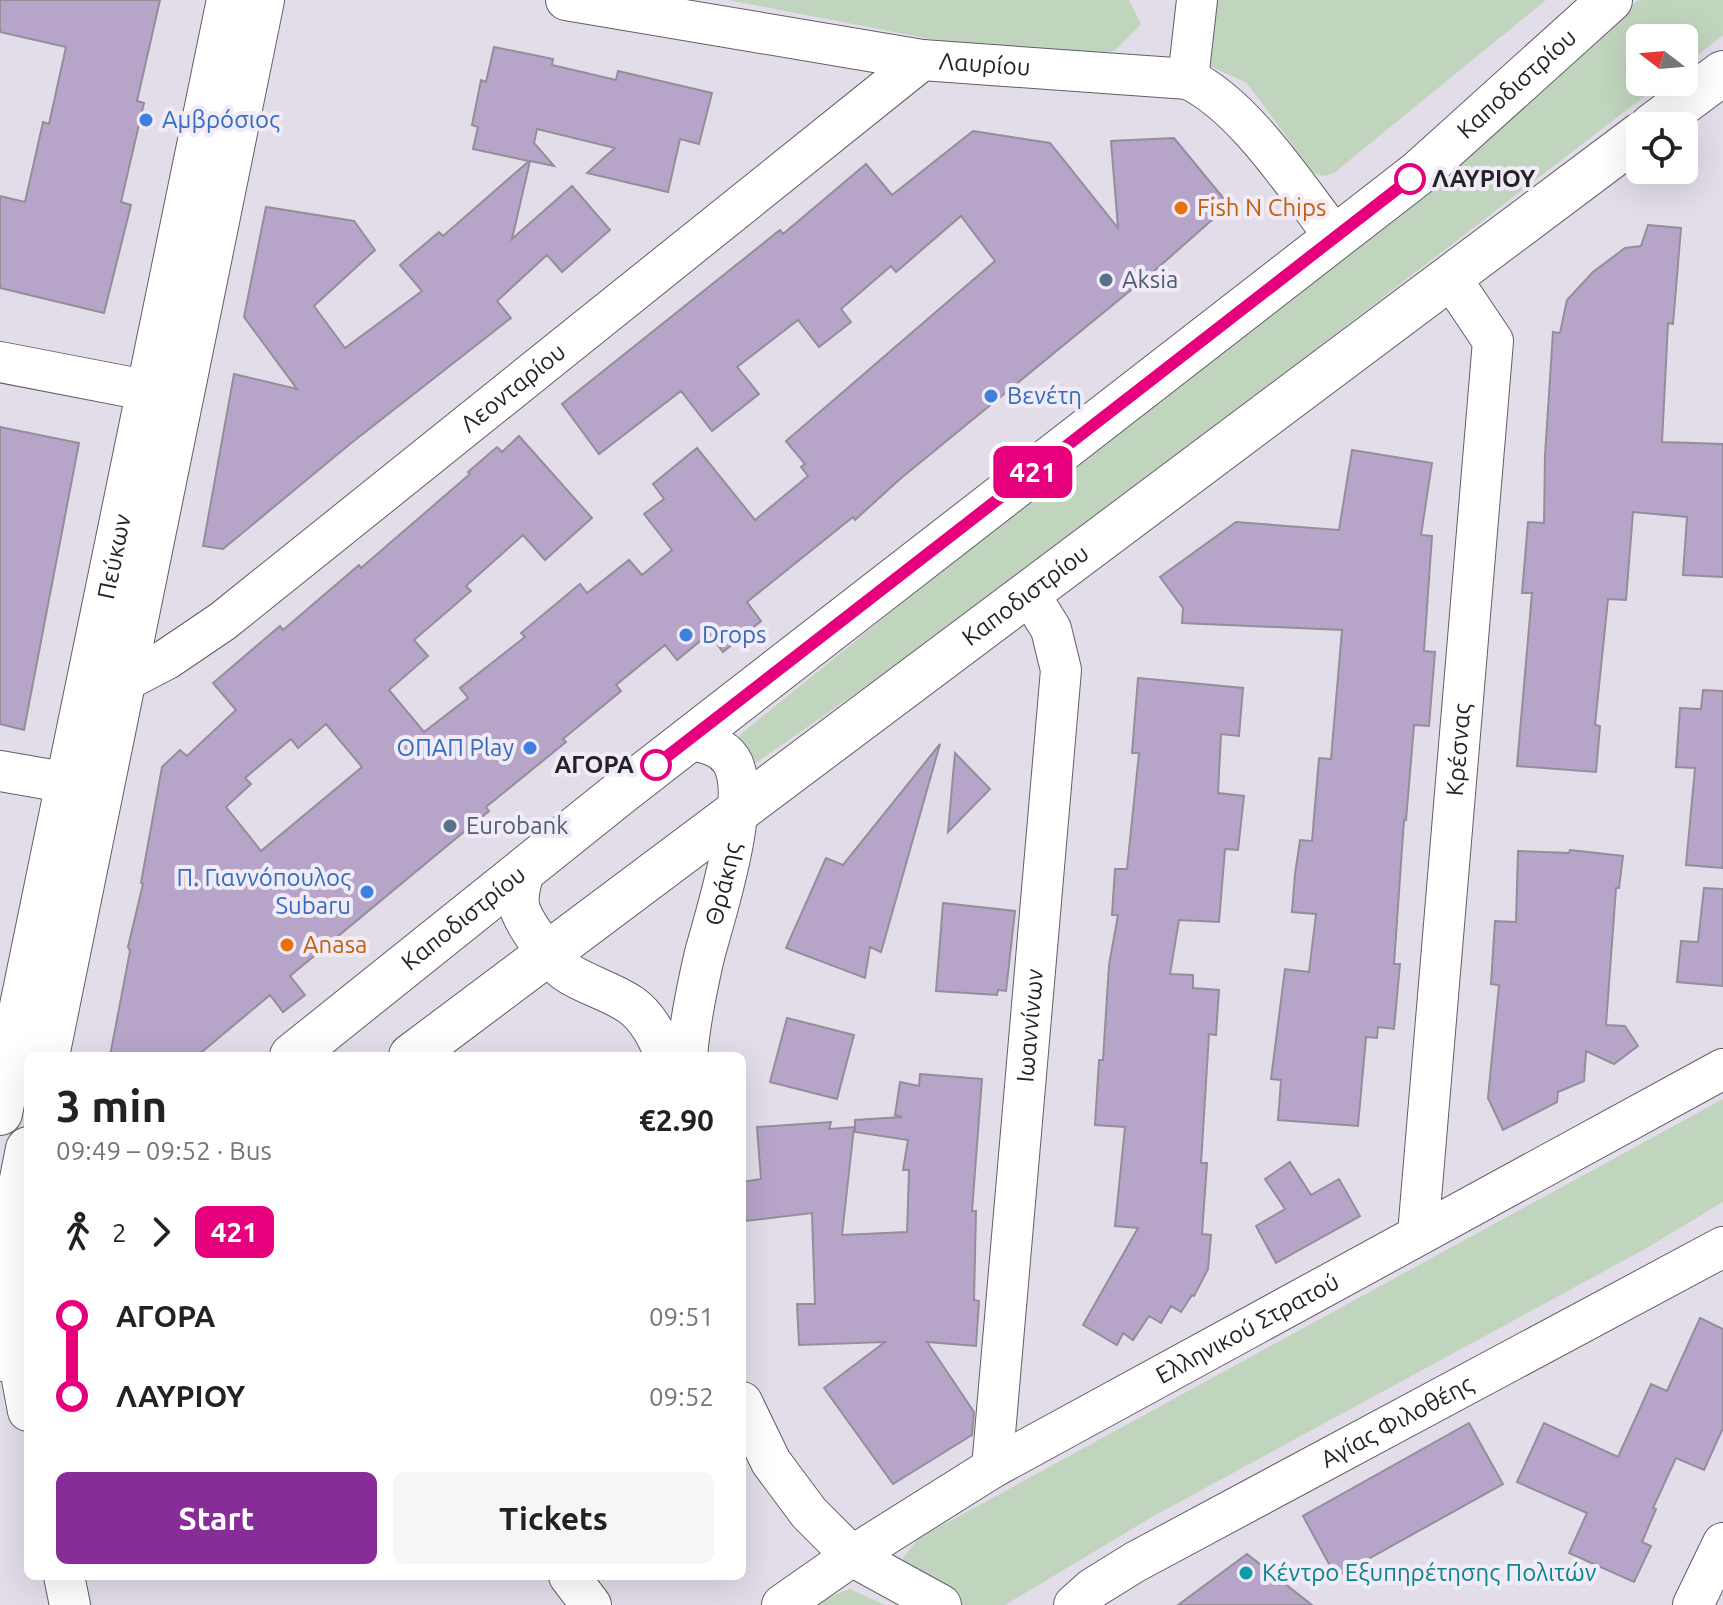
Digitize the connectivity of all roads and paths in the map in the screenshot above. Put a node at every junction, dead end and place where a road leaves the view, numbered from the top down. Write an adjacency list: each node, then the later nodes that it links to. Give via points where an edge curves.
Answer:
1 (229, 0): 14 (main road, Πεύκων)
2 (262, 0): 14 (main road, Πεύκων)
3 (566, 0): 6 (street, Λαυρίου)
4 (1197, 0): 8 (street)
5 (1610, 0): 11 (main road, Καποδιστρίου, via 1417,174)
6 (922, 60): 8 (street, Λαυρίου); 16 (street, Λεονταρίου, via 223,621 167,659)
7 (1723, 73): 9 (main road)
8 (1188, 79): 11 (street, Λαυρίου, via 1241,118)
9 (1671, 112)
10 (1626, 145): 12 (main road, Καποδιστρίου)
11 (1335, 237): 17 (main road, Καποδιστρίου)
12 (1450, 277): 15 (main road, Καποδιστρίου); 31 (street, Κρέσνας, via 1493,341)
13 (0, 362): 14 (street)
14 (165, 394): 16 (main road, Πεύκων)
15 (1028, 592): 20 (main road, Καποδιστρίου); 37 (street, Ιωαννίνων, via 1051,629 1061,670)
16 (107, 679): 19 (main road, Πεύκων)
17 (688, 739): 20 (street, Θράκης, via 713,744 731,760 739,783); 21 (main road, Καποδιστρίου)
18 (0, 771): 19 (street)
19 (84, 786): 23 (main road, Πεύκων); 29 (main road, Πεύκων)
20 (738, 810): 22 (main road, Καποδιστρίου); 27 (street, Θράκης)
21 (525, 868): 22 (street, via 521,913); 24 (main road, Καποδιστρίου)
22 (549, 953): 25 (main road, Καποδιστρίου); 26 (street, via 563,969 631,1005 646,1018)
23 (48, 1052)
24 (297, 1052)
25 (416, 1052)
26 (664, 1052)
27 (687, 1052)
28 (1723, 1069): 31 (street, Ελληνικού Στρατού)
29 (0, 1113)
30 (24, 1169): 33 (main road, via 12,1229)
31 (1418, 1234): 37 (street, Ελληνικού Στρατού)
32 (1723, 1247): 40 (street, Αγίας Φιλοθέης)
33 (13, 1277): 34 (main road)
34 (15, 1348): 35 (street)
35 (24, 1392)
36 (746, 1410): 39 (street, via 771,1462 809,1513)
37 (992, 1468): 39 (street, Ελληνικού Στρατού)
38 (1723, 1543): 49 (street)
39 (852, 1556): 45 (street, Ελληνικού Στρατού); 46 (street)
40 (1135, 1562): 47 (street, Αγίας Φιλοθέης); 48 (street)
41 (65, 1580): 43 (street)
42 (572, 1580): 44 (street)
43 (70, 1605)
44 (591, 1605)
45 (782, 1605)
46 (941, 1605)
47 (1074, 1605)
48 (1108, 1605)
49 (1693, 1605)

